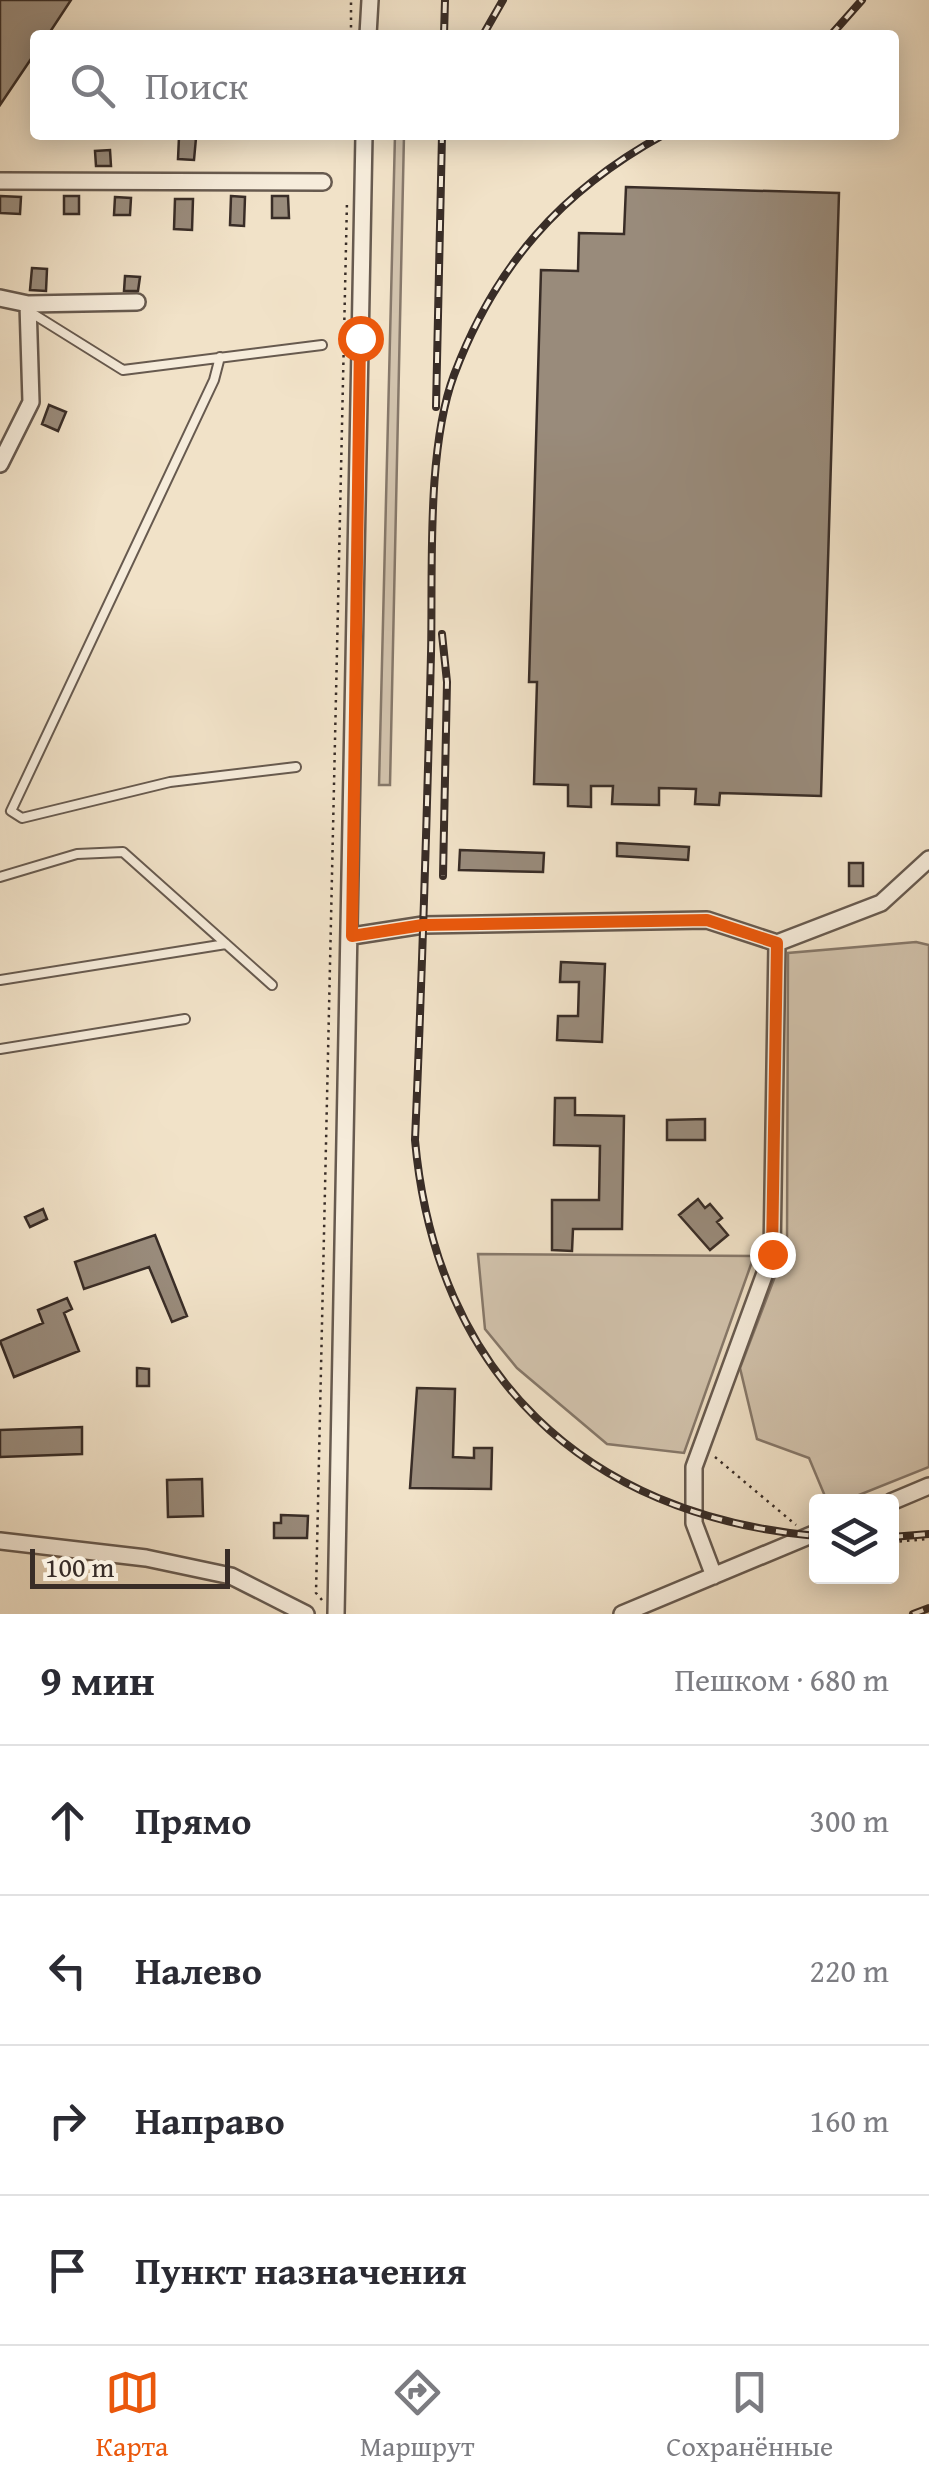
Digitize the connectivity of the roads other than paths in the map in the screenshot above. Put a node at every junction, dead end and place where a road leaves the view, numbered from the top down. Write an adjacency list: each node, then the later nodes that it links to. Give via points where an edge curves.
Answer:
1 (370, 0): 2 (street)
2 (368, 30)
3 (364, 140): 15 (street)
4 (0, 180): 5 (street)
5 (323, 182)
6 (0, 298): 8 (street)
7 (136, 302): 8 (street)
8 (28, 308): 10 (lane, via 123,370); 11 (street, via 30,402)
9 (322, 345): 10 (lane)
10 (220, 357): 12 (lane, via 11,811 22,818 170,782)
11 (0, 464)
12 (296, 767)
13 (929, 859): 16 (street, via 881,903)
14 (0, 876): 17 (lane, via 77,854 123,852)
15 (352, 936): 16 (street, via 423,925 707,920); 28 (street)
16 (777, 943): 26 (street, via 772,1254 694,1467 694,1523)
17 (226, 944): 18 (lane); 19 (lane)
18 (0, 980)
19 (272, 986)
20 (185, 1020): 21 (lane)
21 (0, 1049)
22 (929, 1486): 23 (street)
23 (899, 1499)
24 (809, 1536): 26 (street)
25 (0, 1540): 27 (street, via 231,1576)
26 (714, 1576): 29 (street)
27 (306, 1614)
28 (336, 1614)
29 (622, 1614)

